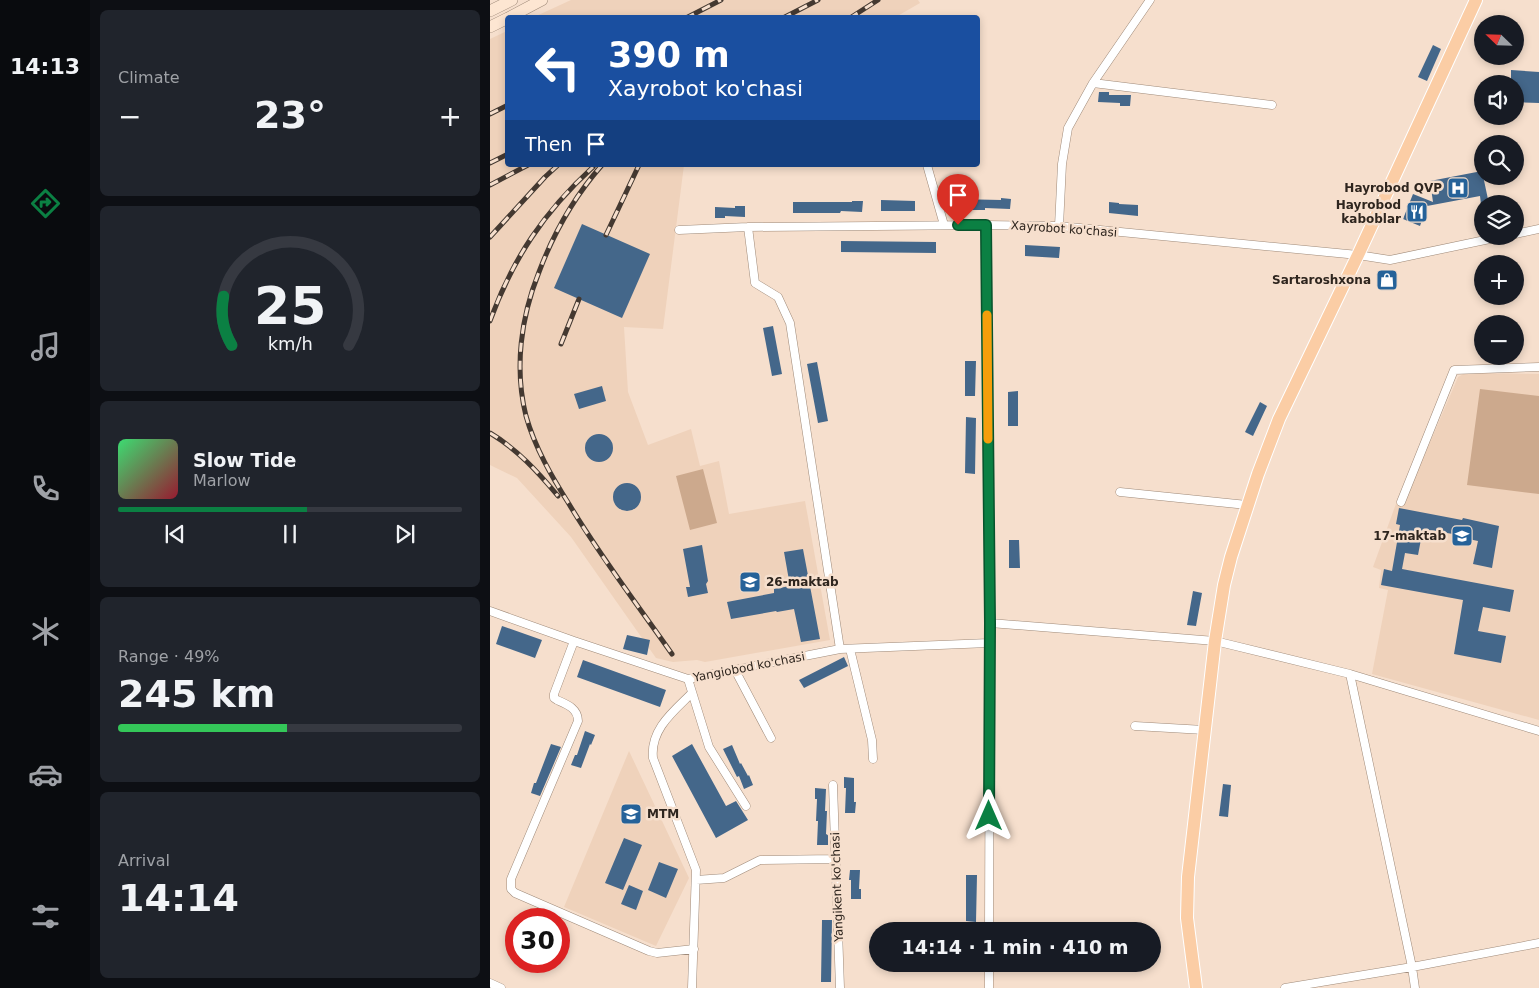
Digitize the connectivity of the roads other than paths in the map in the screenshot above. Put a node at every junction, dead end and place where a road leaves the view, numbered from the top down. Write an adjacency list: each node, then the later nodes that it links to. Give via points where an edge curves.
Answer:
1 (512, 0): 5 (main road)
2 (542, 0): 6 (main road)
3 (1150, 0): 9 (street)
4 (1476, 0): 20 (main road)
5 (490, 11)
6 (514, 15)
7 (505, 20): 8 (main road)
8 (490, 27)
9 (1093, 83): 10 (street); 14 (street, via 1068,128 1062,164)
10 (1272, 105)
11 (928, 167): 12 (street)
12 (944, 225): 13 (street, Xayrobot ko'chasi); 15 (street, Xayrobot ko'chasi)
13 (986, 225): 14 (street, Xayrobot ko'chasi); 26 (street)
14 (1059, 226): 20 (street, Xayrobot ko'chasi)
15 (748, 227): 17 (street, Xayrobot ko'chasi); 30 (street, via 755,284 778,297 790,323)
16 (1539, 229): 18 (street)
17 (679, 230)
18 (1524, 232)
19 (1474, 242): 20 (street, Xayrobot ko'chasi, via 1390,260)
20 (1358, 255): 24 (main road, via 1279,419)
21 (1539, 367): 23 (street, via 1454,370)
22 (1120, 492): 24 (street)
23 (1401, 502)
24 (1247, 506): 28 (main road, via 1224,585)
25 (490, 611): 27 (street, Yangiobod ko'chasi)
26 (990, 623): 28 (street); 29 (street)
27 (574, 641): 34 (street, Yangiobod ko'chasi); 47 (street, via 554,698 573,709 578,721 511,879 511,889 649,951)
28 (1214, 641): 33 (street); 37 (main road)
29 (989, 643): 31 (street, Yangiobod ko'chasi); 45 (street)
30 (840, 649): 31 (street, Yangiobod ko'chasi); 32 (street, Yangiobod ko'chasi)
31 (850, 649): 40 (street, via 872,740)
32 (735, 670): 34 (street, Yangiobod ko'chasi); 39 (street)
33 (1350, 674): 38 (street); 48 (street)
34 (688, 679): 35 (street)
35 (692, 693): 42 (street, via 709,747); 44 (street, via 665,720 652,749 696,870)
36 (1135, 726): 37 (street)
37 (1204, 730): 55 (main road, via 1191,844 1187,918)
38 (1539, 731)
39 (771, 738)
40 (873, 759)
41 (834, 785): 43 (street, Yangikent ko'chasi)
42 (746, 806)
43 (836, 859): 44 (street, via 760,860 724,878); 53 (street, Yangikent ko'chasi)
44 (696, 880): 47 (street)
45 (989, 922)
46 (1539, 943): 48 (street)
47 (694, 950): 52 (street)
48 (1412, 967): 56 (street); 57 (street)
49 (989, 972): 54 (street)
50 (490, 983): 51 (street)
51 (501, 988)
52 (692, 988)
53 (840, 988)
54 (989, 988)
55 (1196, 988)
56 (1285, 988)
57 (1415, 988)

